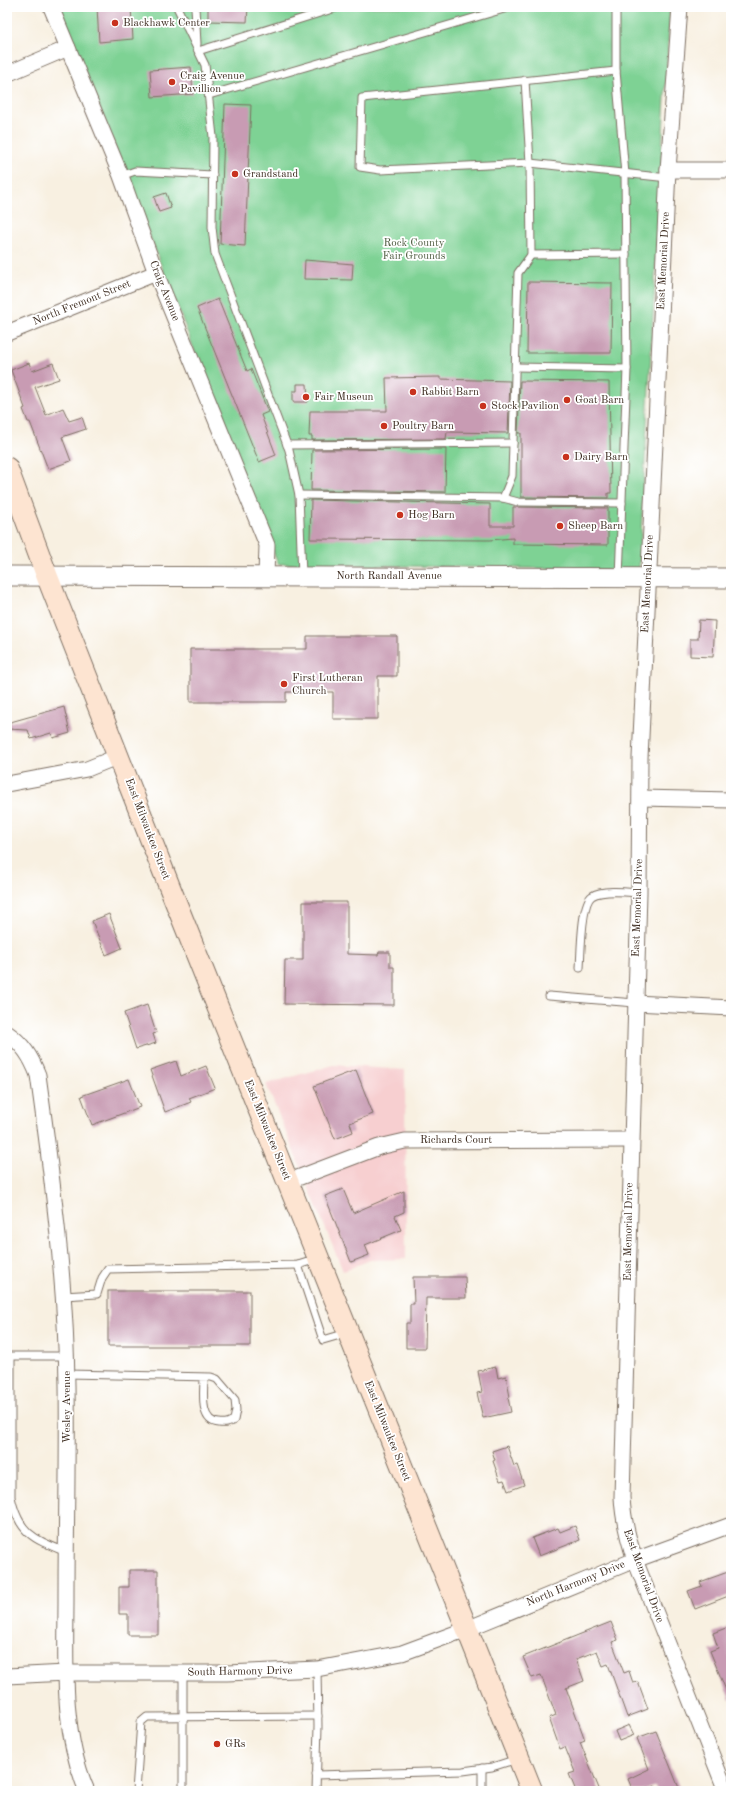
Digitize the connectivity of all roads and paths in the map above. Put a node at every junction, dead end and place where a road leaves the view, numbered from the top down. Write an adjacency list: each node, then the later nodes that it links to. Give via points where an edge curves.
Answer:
1 (51, 7): 8 (street, Craig Avenue)
2 (177, 7): 9 (lane)
3 (195, 7): 9 (lane)
4 (340, 7): 9 (lane)
5 (511, 7): 13 (lane)
6 (616, 7): 10 (lane)
7 (680, 7): 17 (street, East Memorial Drive)
8 (68, 48): 11 (street); 19 (street, Craig Avenue)
9 (198, 49): 13 (lane, via 205,65)
10 (616, 70): 12 (lane); 16 (lane)
11 (7, 74)
12 (525, 80): 14 (lane); 14 (lane, via 362,98 360,167 380,170)
13 (209, 95): 18 (lane)
14 (530, 163): 16 (lane); 20 (lane)
15 (731, 170): 17 (street)
16 (625, 174): 17 (lane); 21 (lane)
17 (668, 174): 37 (street, East Memorial Drive)
18 (213, 175): 19 (lane, via 135,171); 27 (lane, via 212,227 215,254)
19 (121, 176): 22 (street, Craig Avenue)
20 (531, 254): 21 (lane); 24 (lane, via 518,273)
21 (626, 254): 25 (lane)
22 (156, 273): 23 (street, North Fremont Street); 34 (street, Craig Avenue, via 267,545)
23 (7, 333)
24 (516, 367): 25 (lane); 26 (lane)
25 (627, 369): 31 (lane)
26 (513, 443): 27 (lane); 30 (lane, via 512,476)
27 (287, 444): 29 (lane)
28 (7, 468): 33 (main road, East Milwaukee Street)
29 (299, 495): 30 (lane); 35 (lane)
30 (503, 498): 31 (lane, via 518,502)
31 (622, 504): 36 (lane)
32 (7, 576): 33 (street, North Randall Avenue)
33 (47, 576): 34 (street, North Randall Avenue); 39 (main road, East Milwaukee Street)
34 (266, 576): 35 (street, North Randall Avenue)
35 (302, 576): 36 (street, North Randall Avenue)
36 (619, 578): 37 (street, North Randall Avenue)
37 (649, 578): 38 (street, North Randall Avenue); 41 (street, East Memorial Drive, via 640,758)
38 (731, 578)
39 (119, 756): 40 (street, via 87,769); 50 (main road, East Milwaukee Street)
40 (7, 784)
41 (641, 798): 42 (street); 43 (street, East Memorial Drive)
42 (731, 800)
43 (639, 893): 44 (lane, via 604,893 592,896 585,905); 46 (street, East Memorial Drive)
44 (580, 968)
45 (549, 996): 46 (lane)
46 (635, 1003): 47 (street); 49 (street, East Memorial Drive)
47 (731, 1008)
48 (7, 1033): 53 (street, Wesley Avenue, via 17,1040 31,1057 38,1075)
49 (631, 1140): 50 (street, Richards Court, via 405,1140 378,1147); 61 (street, East Memorial Drive, via 622,1497 626,1533)
50 (287, 1182): 51 (main road, East Milwaukee Street)
51 (318, 1259): 52 (lane); 54 (main road, East Milwaukee Street)
52 (298, 1265): 53 (lane, via 108,1269 97,1294); 54 (lane, via 323,1340)
53 (63, 1296): 56 (street, Wesley Avenue)
54 (348, 1332): 62 (main road, East Milwaukee Street)
55 (9, 1356): 56 (lane); 60 (lane, via 11,1497 15,1514 22,1528 39,1541)
56 (66, 1356): 57 (street, Wesley Avenue)
57 (67, 1374): 58 (lane); 60 (street, Wesley Avenue)
58 (204, 1377): 58 (lane, via 217,1379 235,1400 234,1420 228,1424 214,1423 207,1418 204,1410)
59 (731, 1524): 61 (street, North Harmony Drive)
60 (66, 1552): 65 (street, Wesley Avenue)
61 (635, 1560): 62 (street, North Harmony Drive); 78 (street, East Memorial Drive)
62 (467, 1629): 63 (street, South Harmony Drive, via 402,1654); 69 (main road, East Milwaukee Street)
63 (317, 1669): 64 (street, South Harmony Drive); 67 (lane)
64 (183, 1673): 65 (street, South Harmony Drive); 68 (lane)
65 (66, 1674): 66 (street, South Harmony Drive); 72 (street, Wesley Avenue, via 70,1732 78,1770)
66 (7, 1676)
67 (318, 1716): 68 (lane); 71 (lane)
68 (183, 1718): 73 (lane, via 147,1717 141,1722); 74 (lane)
69 (519, 1759): 70 (lane); 77 (main road, East Milwaukee Street)
70 (482, 1768): 71 (lane, via 463,1771); 76 (lane)
71 (316, 1774): 75 (lane)
72 (86, 1791)
73 (136, 1791)
74 (183, 1791)
75 (316, 1791)
76 (482, 1791)
77 (532, 1791)
78 (726, 1791)

